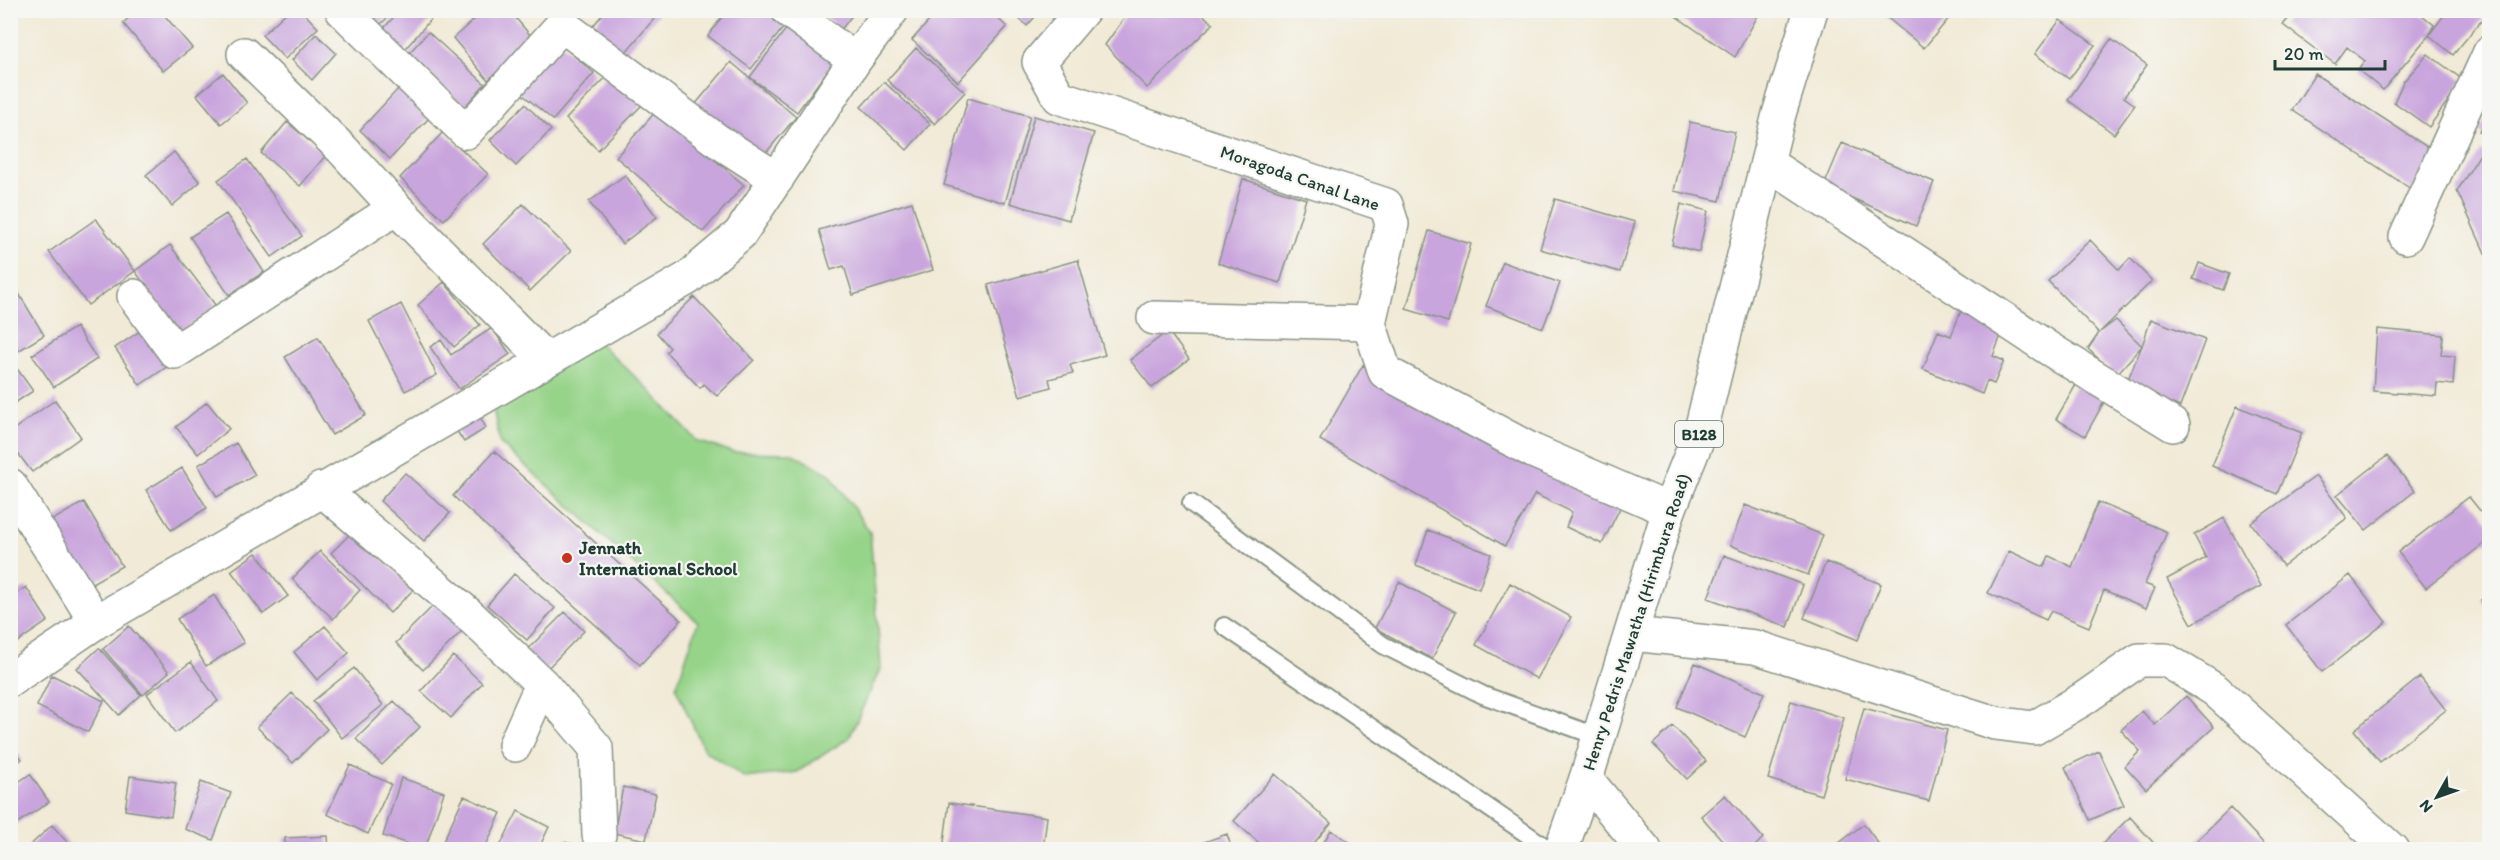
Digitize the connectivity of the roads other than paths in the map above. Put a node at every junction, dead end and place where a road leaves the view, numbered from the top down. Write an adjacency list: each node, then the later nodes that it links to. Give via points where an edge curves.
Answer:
1 (342, 10): 10 (street, via 466,132 562,25 715,139)
2 (788, 10): 8 (street)
3 (891, 10): 8 (street)
4 (1083, 10): 15 (street, Moragoda Canal Lane, via 1039,62 1059,97 1386,205 1392,224)
5 (1811, 10): 9 (street, Henry Pedris Mawatha (Hirimbura Road) / B128)
6 (2490, 52): 12 (street)
7 (244, 54): 11 (street, via 342,149)
8 (855, 60): 10 (street)
9 (1767, 163): 17 (street, via 2050,350); 21 (street, Henry Pedris Mawatha (Hirimbura Road) / B128, via 1701,430)
10 (777, 179): 16 (street, via 740,234 688,278)
11 (396, 208): 13 (street, via 174,352); 16 (street)
12 (2406, 237)
13 (134, 296)
14 (1154, 318): 15 (street)
15 (1369, 323): 21 (street, via 1384,372 1533,451)
16 (546, 360): 19 (street)
17 (2173, 425)
18 (10, 485): 22 (street)
19 (321, 489): 22 (street); 26 (street, via 467,613)
20 (1191, 503): 27 (lane, via 1383,645 1483,695)
21 (1669, 510): 24 (street, Henry Pedris Mawatha (Hirimbura Road) / B128)
22 (96, 622): 25 (street)
23 (1224, 626): 31 (lane)
24 (1632, 634): 27 (street, Henry Pedris Mawatha (Hirimbura Road) / B128); 34 (street, via 1755,646 1995,723 2034,728 2139,660 2166,660 2214,690)
25 (10, 680)
26 (542, 684): 28 (street); 30 (street, via 596,748)
27 (1599, 736): 29 (street, Henry Pedris Mawatha (Hirimbura Road) / B128)
28 (515, 745)
29 (1586, 779): 32 (street, Henry Pedris Mawatha (Hirimbura Road) / B128); 33 (street)
30 (599, 835)
31 (1550, 849)
32 (1561, 849)
33 (1645, 849)
34 (2392, 849)

